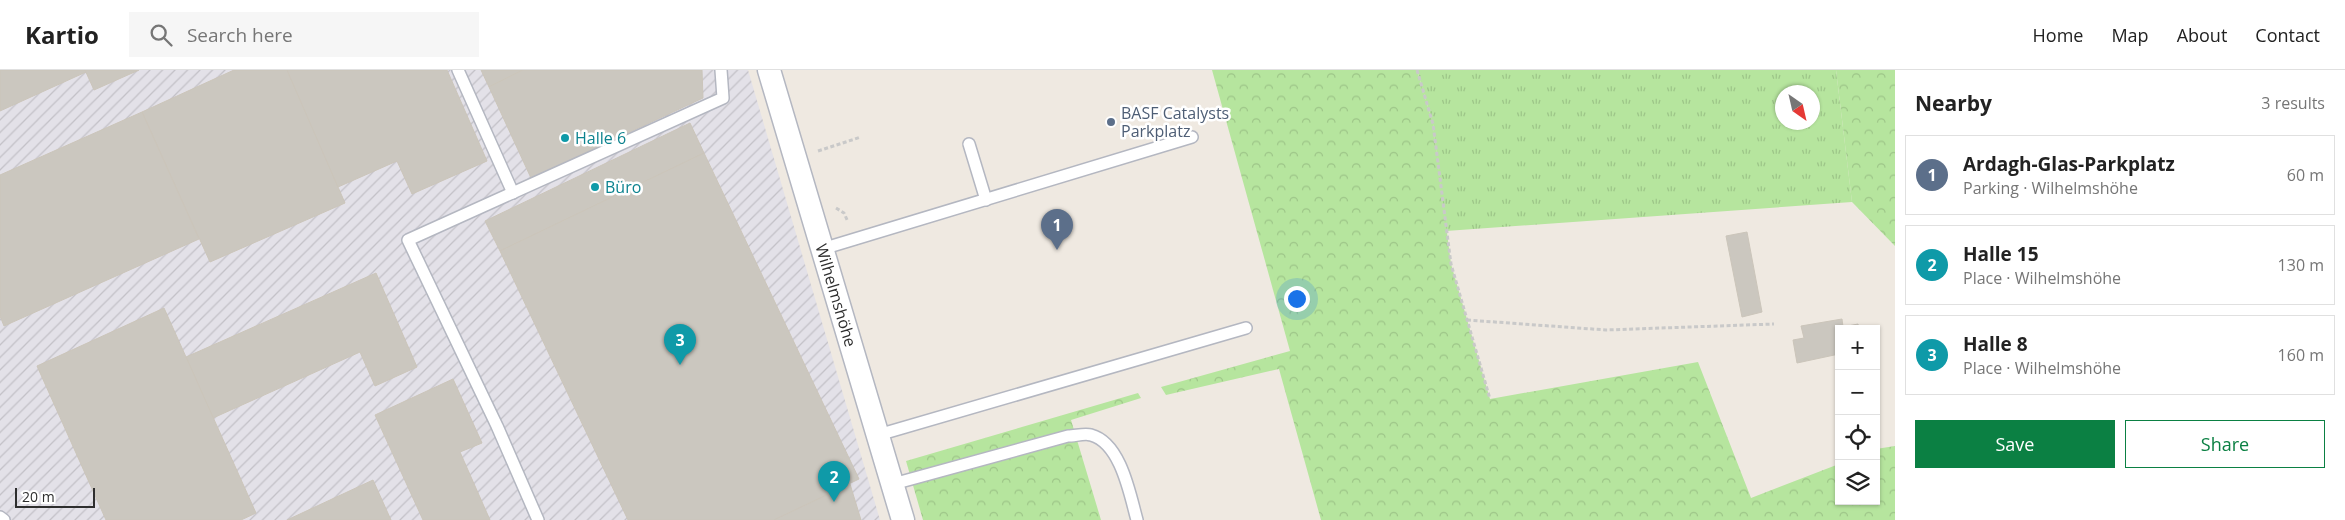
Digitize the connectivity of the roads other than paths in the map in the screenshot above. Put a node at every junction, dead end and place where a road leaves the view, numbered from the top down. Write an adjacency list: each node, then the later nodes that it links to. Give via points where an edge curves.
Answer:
1 (458, 70): 6 (lane)
2 (722, 70): 6 (lane, via 723,98)
3 (769, 70): 8 (street, Wilhelmshöhe)
4 (1192, 137): 7 (lane)
5 (969, 144): 7 (lane)
6 (513, 193): 14 (lane, via 408,240)
7 (986, 200): 8 (lane)
8 (822, 249): 10 (street, Wilhelmshöhe)
9 (1246, 328): 10 (lane)
10 (878, 435): 11 (street, Wilhelmshöhe)
11 (893, 484): 15 (street, Wilhelmshöhe); 16 (lane, via 1068,436 1091,435 1106,443 1120,462)
12 (0, 517): 13 (lane)
13 (4, 520)
14 (538, 520)
15 (903, 520)
16 (1138, 520)

